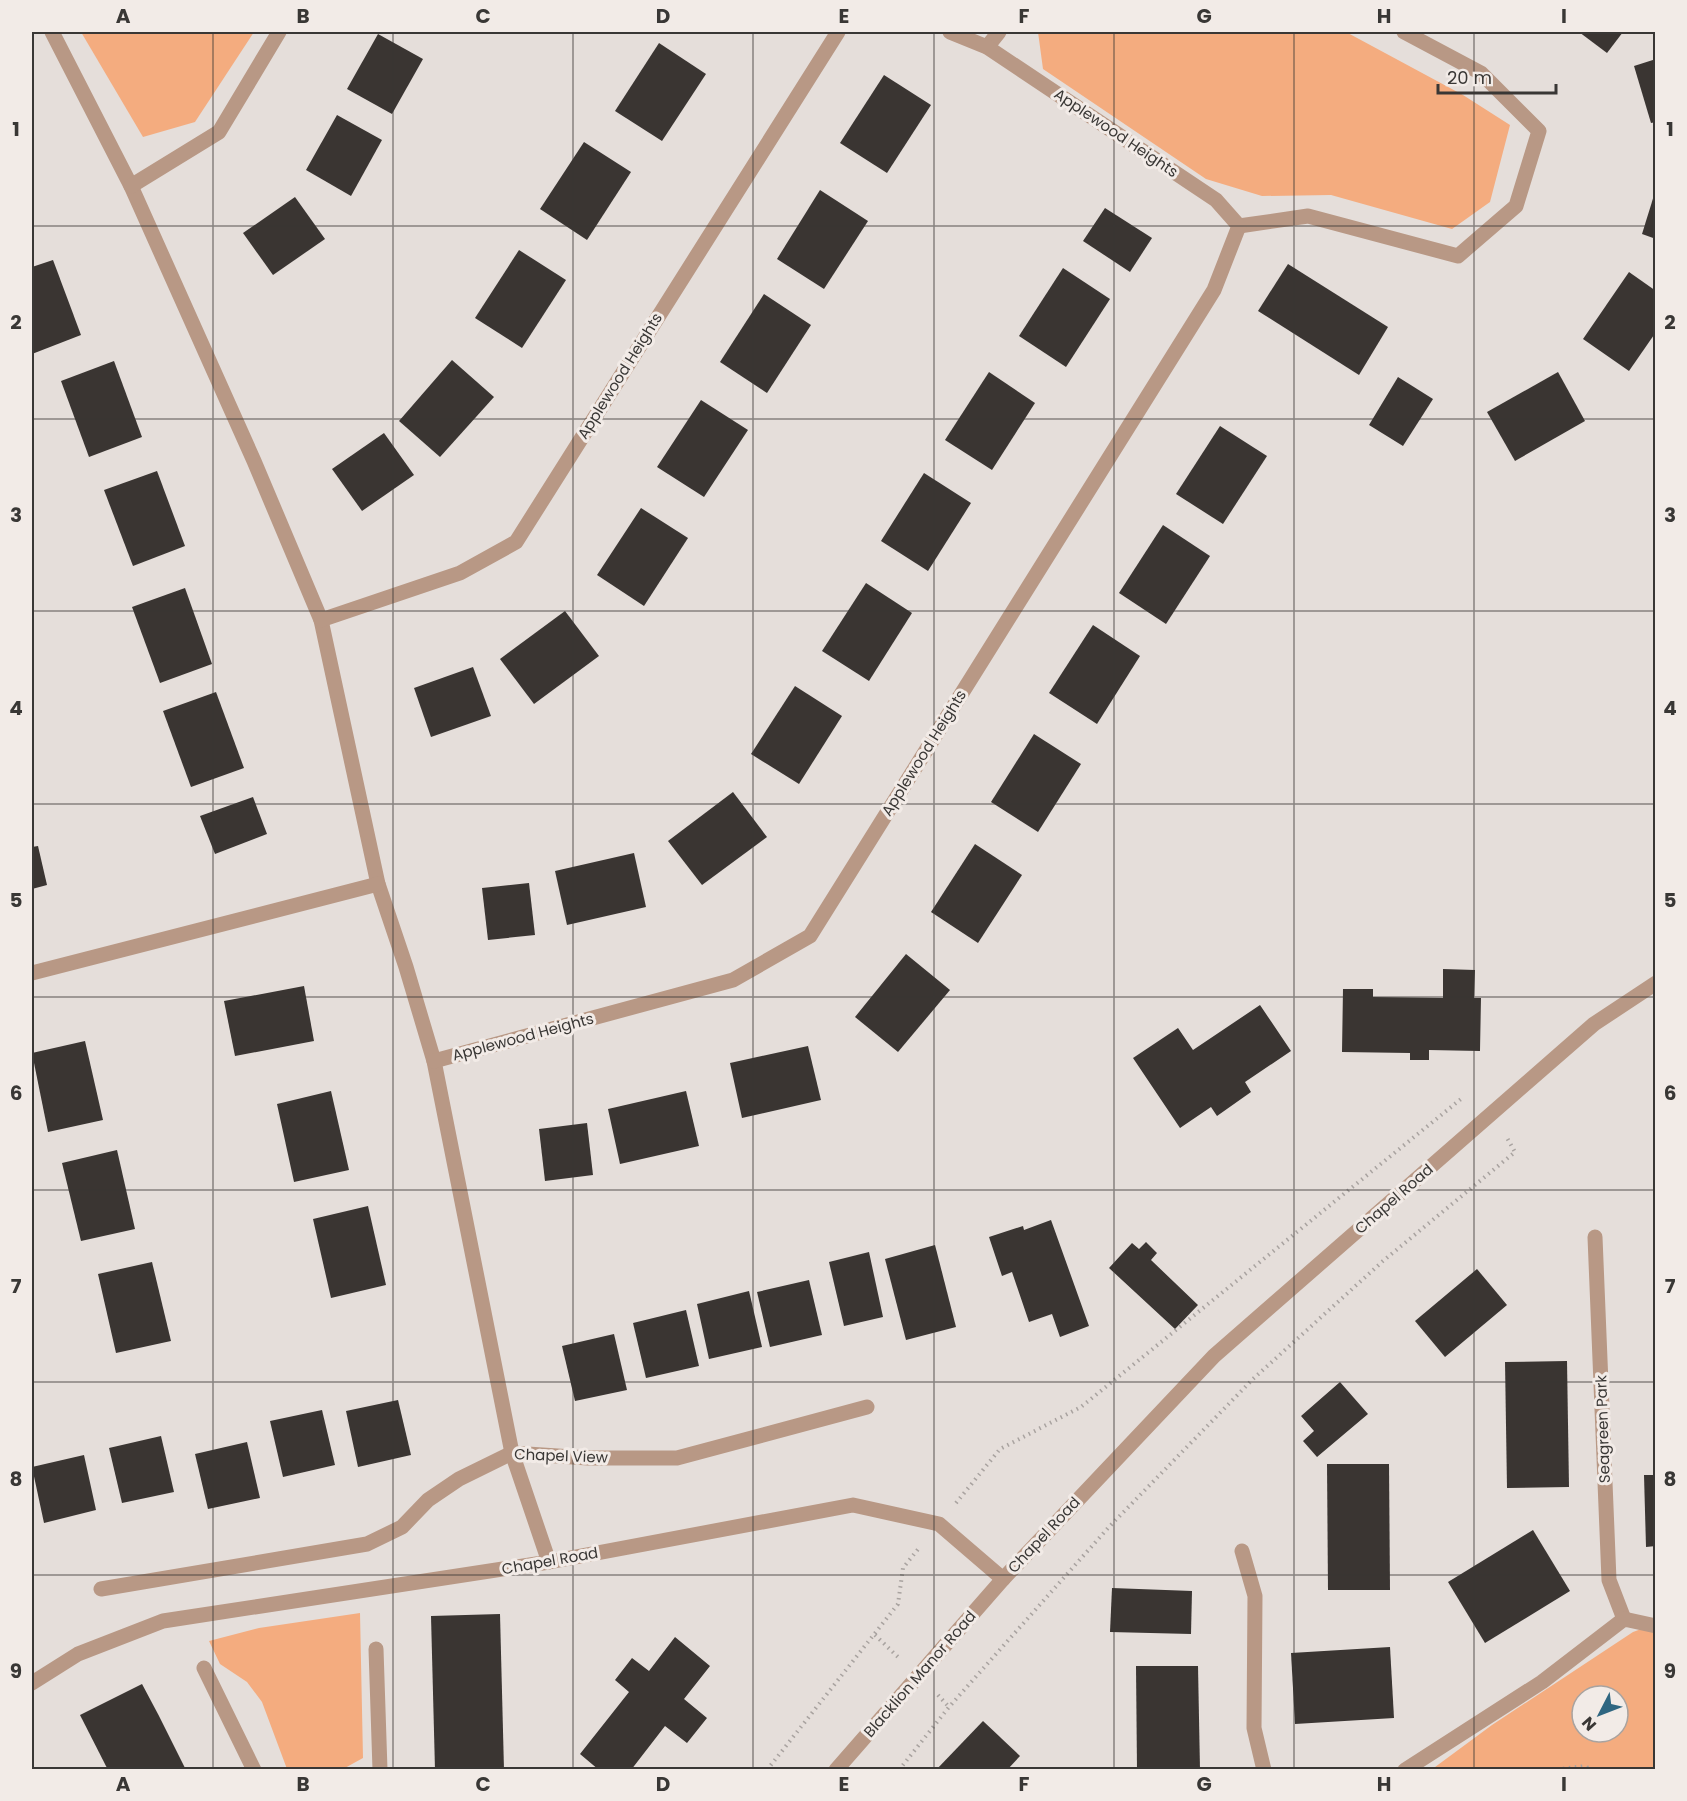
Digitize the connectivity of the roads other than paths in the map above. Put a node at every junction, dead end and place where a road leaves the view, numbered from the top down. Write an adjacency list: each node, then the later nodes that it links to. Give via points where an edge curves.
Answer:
1 (52, 32): 8 (street, Applewood Heights)
2 (279, 32): 8 (street, via 219,132)
3 (838, 32): 10 (street, Applewood Heights, via 516,542 460,573)
4 (950, 32): 7 (street, Applewood Heights)
5 (999, 32): 7 (street)
6 (1404, 32): 9 (street, via 1481,73 1539,131 1516,206 1458,256 1308,216)
7 (987, 46): 9 (street, Applewood Heights, via 1216,200)
8 (131, 186): 10 (street, Applewood Heights)
9 (1239, 226): 14 (street, Applewood Heights, via 1214,290 810,936 733,980)
10 (321, 620): 11 (street, Applewood Heights)
11 (378, 884): 12 (street); 14 (street, Applewood Heights)
12 (32, 973)
13 (1656, 983): 20 (street, Chapel Road, via 1594,1024 1214,1356)
14 (434, 1061): 17 (street, Applewood Heights)
15 (1595, 1237): 22 (street, Seagreen Park, via 1609,1580)
16 (867, 1407): 17 (street, Chapel View, via 677,1458)
17 (512, 1453): 19 (street, Applewood Heights); 21 (street, Chapel View, via 459,1479 428,1500 402,1527 367,1544)
18 (1242, 1551): 30 (street, via 1256,1596 1254,1728)
19 (549, 1562): 20 (street, Chapel Road, via 853,1505 939,1524); 26 (street, Chapel Road, via 163,1621 78,1654)
20 (1003, 1579): 29 (street, Blacklion Manor Road)
21 (101, 1589)
22 (1624, 1619): 23 (street); 31 (street, via 1542,1682)
23 (1656, 1626)
24 (376, 1648): 28 (street)
25 (204, 1668): 27 (street)
26 (32, 1683)
27 (254, 1770)
28 (380, 1770)
29 (836, 1770)
30 (1264, 1770)
31 (1405, 1770)

